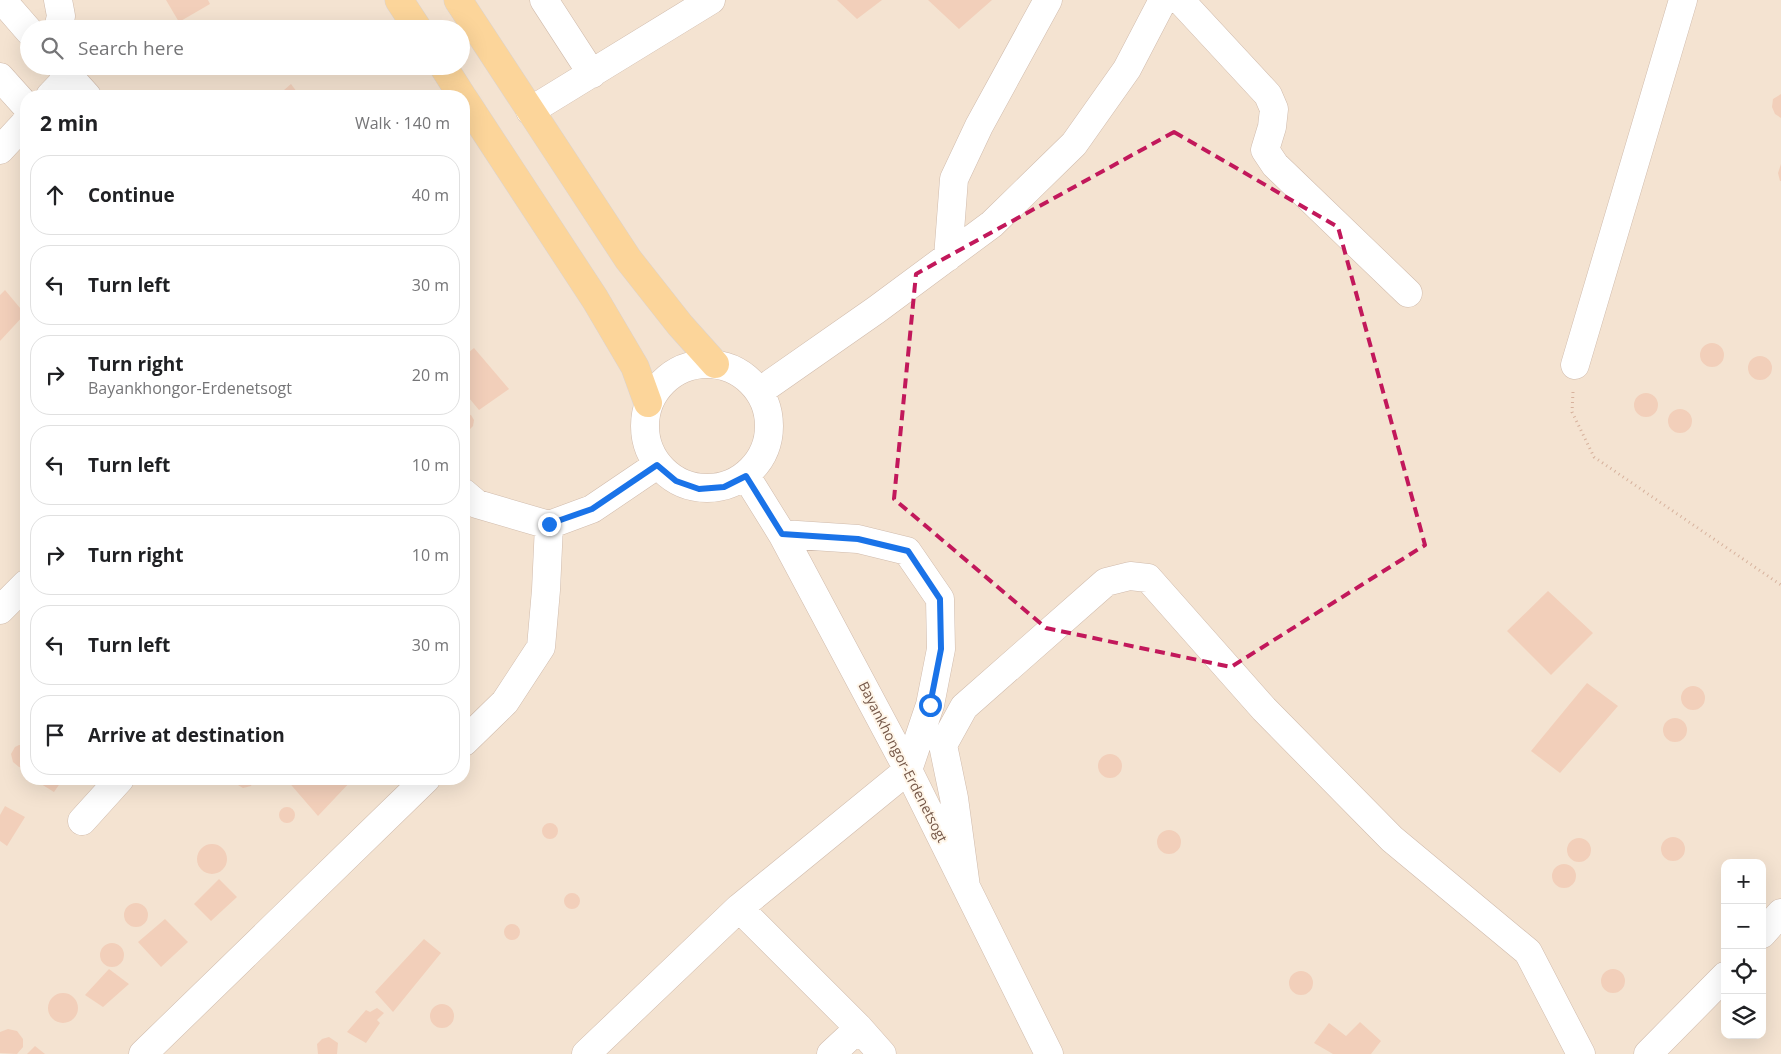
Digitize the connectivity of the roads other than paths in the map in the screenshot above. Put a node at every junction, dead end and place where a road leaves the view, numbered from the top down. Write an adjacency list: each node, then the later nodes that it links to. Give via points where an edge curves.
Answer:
1 (2, 0): 13 (street)
2 (58, 0): 11 (street)
3 (399, 0): 12 (main road)
4 (458, 0): 24 (main road)
5 (544, 0): 14 (street)
6 (711, 0): 14 (street)
7 (1048, 0): 27 (street, via 979,126 954,179)
8 (1164, 0): 27 (street, via 1127,69 1074,144 992,224)
9 (1180, 0): 28 (street, via 1268,95 1274,109 1266,150 1275,165)
10 (1683, 0): 30 (street)
11 (60, 20)
12 (412, 20)
13 (20, 21)
14 (592, 74): 24 (street)
15 (63, 75): 19 (street)
16 (69, 75): 20 (street)
17 (449, 75): 21 (main road)
18 (0, 77): 22 (street)
19 (54, 90)
20 (82, 90)
21 (458, 90)
22 (20, 99)
23 (470, 108): 32 (main road, via 595,299 635,366)
24 (530, 111): 29 (main road, via 628,259)
25 (20, 128): 26 (street)
26 (0, 150)
27 (948, 257): 31 (street)
28 (1408, 293)
29 (715, 364): 31 (street, via 735,370); 32 (street, via 694,365 675,372 659,386)
30 (1575, 365)
31 (760, 391): 34 (street, via 769,413 770,436 761,458)
32 (648, 403): 33 (street, via 644,424 647,446)
33 (657, 465): 34 (street, via 676,481 699,489 724,487); 36 (street, via 592,509)
34 (746, 476): 37 (street, Bayankhongor-Erdenetsogt)
35 (470, 502): 36 (street)
36 (549, 524): 40 (street, via 542,647 505,702)
37 (782, 534): 41 (street, Bayankhongor-Erdenetsogt); 41 (street, via 858,539 908,551 940,599 941,649 930,705)
38 (20, 590): 39 (street)
39 (0, 610)
40 (470, 736)
41 (908, 770): 45 (street, Bayankhongor-Erdenetsogt); 46 (street)
42 (114, 785): 44 (street)
43 (420, 785): 51 (street)
44 (82, 820)
45 (966, 887): 55 (street, Bayankhongor-Erdenetsogt); 56 (street, via 943,745 964,708 1106,582 1130,576 1148,578 1264,709 1392,839 1528,952)
46 (739, 908): 50 (street); 52 (street)
47 (1781, 913): 48 (street)
48 (1766, 930)
49 (1721, 980): 57 (street)
50 (859, 1028): 53 (street); 54 (street)
51 (143, 1054)
52 (586, 1054)
53 (831, 1054)
54 (882, 1054)
55 (1049, 1054)
56 (1581, 1054)
57 (1648, 1054)

